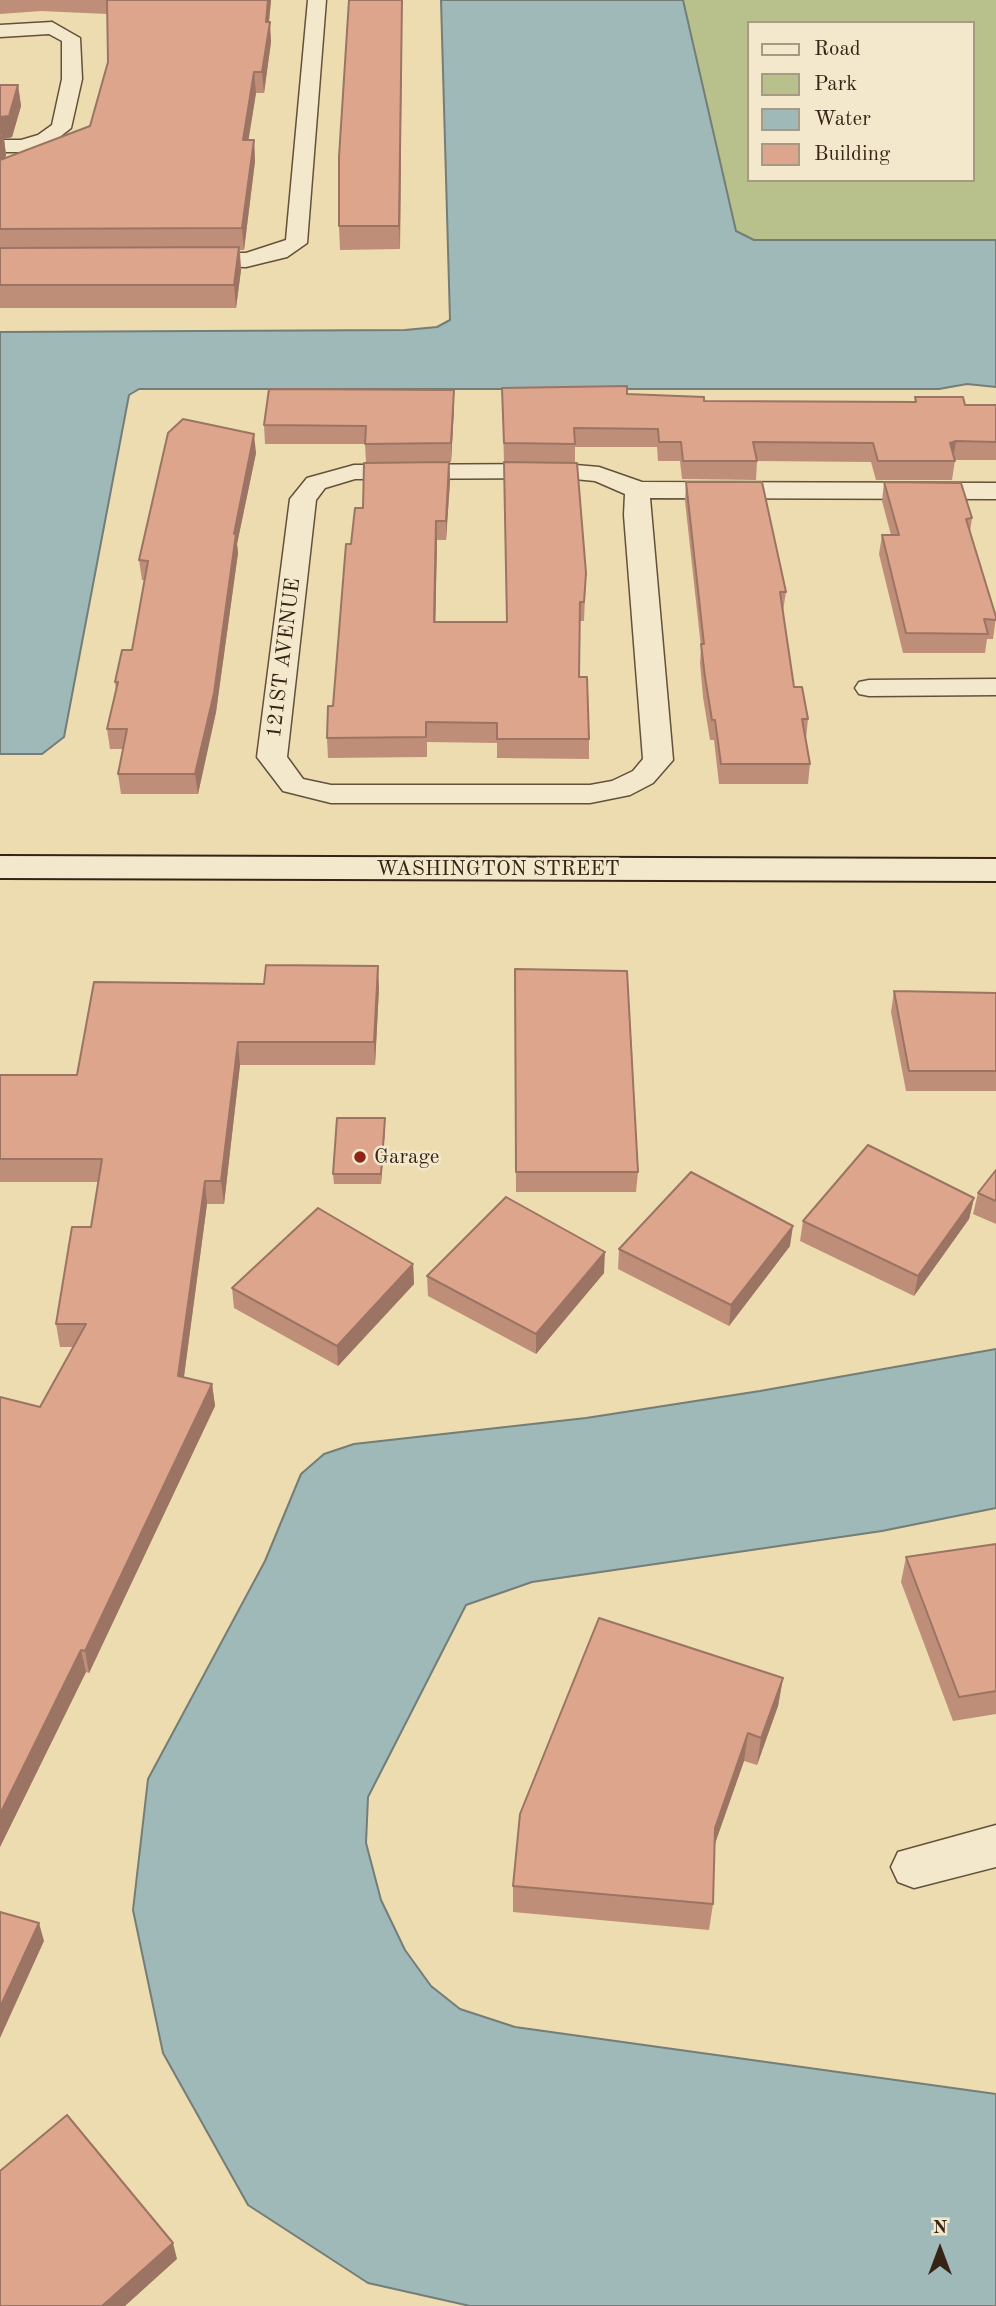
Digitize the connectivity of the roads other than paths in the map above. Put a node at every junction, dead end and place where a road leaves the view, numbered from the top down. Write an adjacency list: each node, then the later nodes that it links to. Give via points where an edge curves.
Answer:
1 (317, 0): 4 (street, via 296,243 246,260)
2 (0, 31): 3 (street, via 52,28 71,38 72,79 61,128 23,146)
3 (0, 146)
4 (178, 260)
5 (638, 490): 5 (street, 121ST AVENUE, via 599,474 564,471 354,472 316,483 303,499 272,757 293,785 331,794 590,794 620,789 643,777 658,760); 6 (street)
6 (996, 491)
7 (996, 687): 8 (street)
8 (869, 688)
9 (0, 867): 10 (street, WASHINGTON STREET)
10 (996, 870)
11 (996, 1846): 12 (street)
12 (914, 1867)

